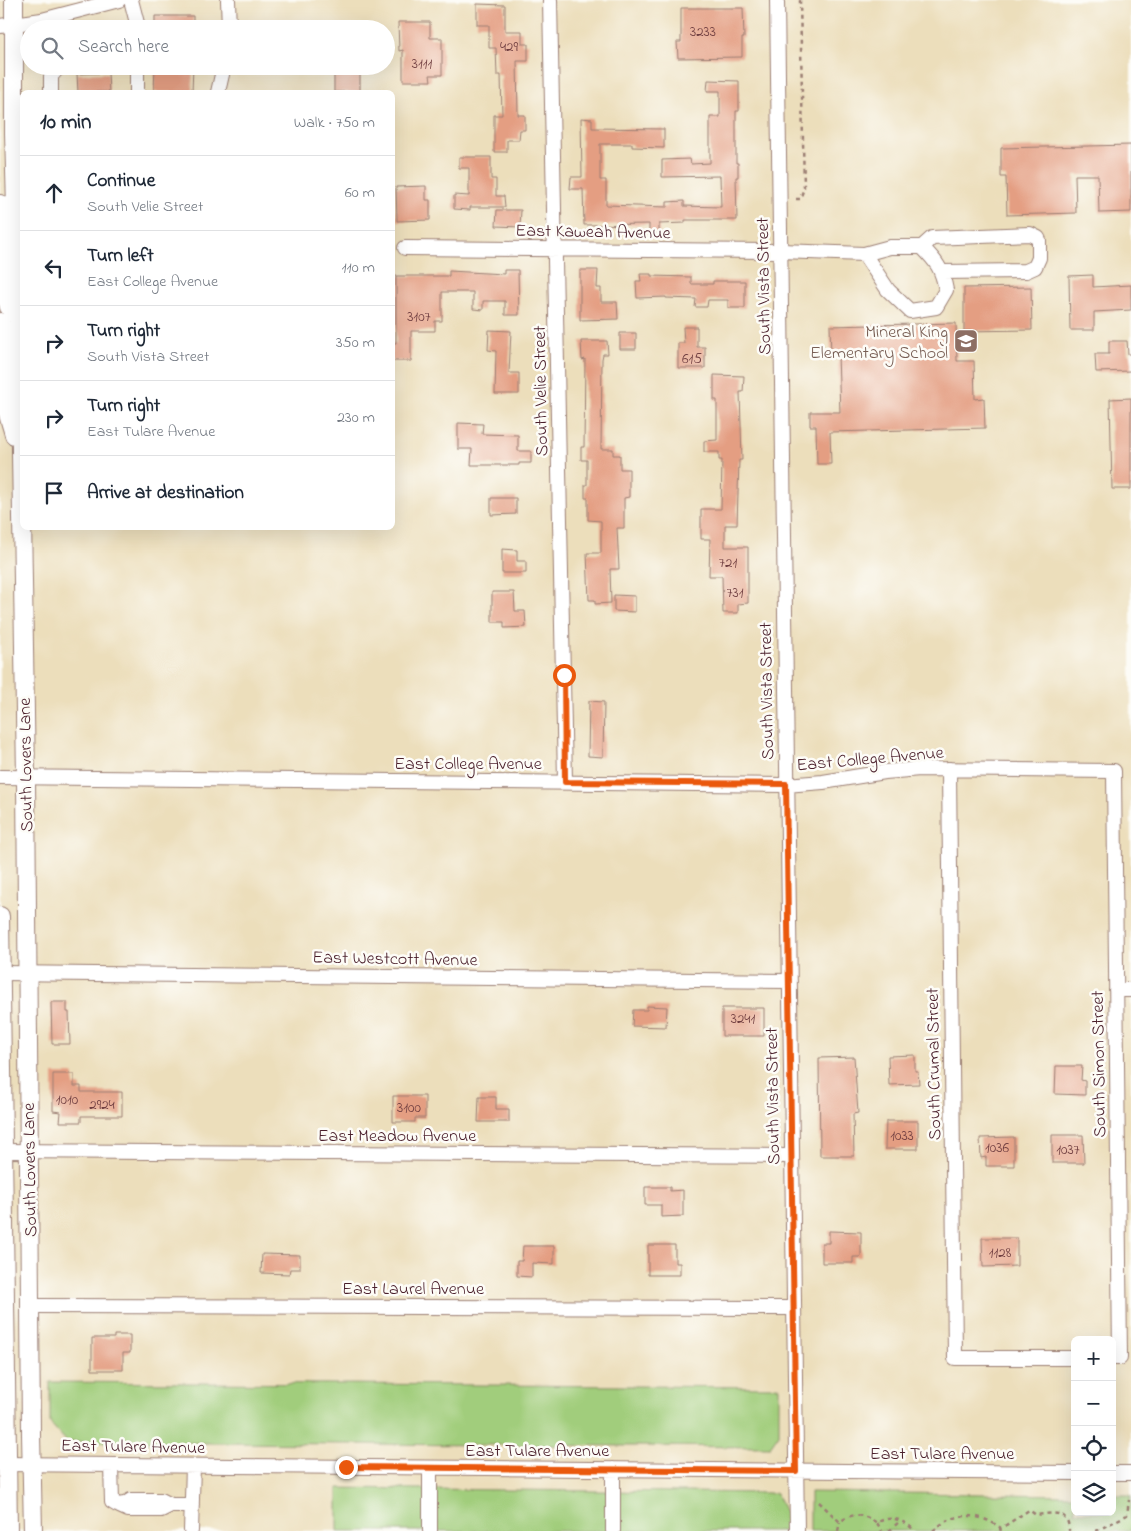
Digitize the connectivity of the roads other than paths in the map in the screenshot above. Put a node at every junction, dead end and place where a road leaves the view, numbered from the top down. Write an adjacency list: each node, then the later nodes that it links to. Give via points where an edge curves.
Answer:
1 (14, 0): 11 (main road, South Lovers Lane)
2 (119, 0): 7 (street)
3 (131, 0): 8 (street)
4 (228, 0): 9 (street)
5 (550, 0): 22 (street, South Velie Street)
6 (777, 0): 23 (street, South Vista Street)
7 (41, 20)
8 (132, 20)
9 (229, 20)
10 (20, 24): 11 (street)
11 (7, 26): 18 (main road, South Lovers Lane)
12 (52, 75): 15 (street)
13 (137, 75): 16 (street)
14 (222, 75): 17 (street)
15 (51, 90)
16 (137, 90)
17 (218, 90)
18 (18, 133): 25 (main road, South Lovers Lane)
19 (0, 204): 27 (main road, via 6,295 9,307)
20 (922, 247): 24 (street, East Kaweah Avenue, via 890,247); 26 (street); 26 (street, via 932,238 1030,234 1039,240 1040,258 1035,267 1026,270)
21 (405, 248): 22 (street, East Kaweah Avenue)
22 (556, 248): 23 (street, East Kaweah Avenue); 35 (street, South Velie Street)
23 (781, 251): 24 (street, East Kaweah Avenue); 36 (street, South Vista Street)
24 (864, 254): 26 (street, via 888,290 910,311 936,307 946,290)
25 (20, 257)
26 (942, 272)
27 (20, 318)
28 (0, 322): 29 (main road, via 5,340 7,410)
29 (20, 454)
30 (21, 530): 34 (main road, South Lovers Lane)
31 (949, 769): 32 (street, East College Avenue); 36 (street, East College Avenue, via 885,772); 49 (street, South Crumal Street, via 955,1358)
32 (1114, 771): 41 (street, South Simon Street)
33 (0, 778): 34 (street, East College Avenue)
34 (26, 778): 35 (street, East College Avenue); 39 (main road, South Lovers Lane)
35 (565, 782): 36 (street, East College Avenue)
36 (786, 784): 40 (street, South Vista Street)
37 (0, 916): 38 (main road, South Lovers Lane)
38 (0, 973): 39 (street, East Westcott Avenue); 43 (main road, South Lovers Lane)
39 (27, 974): 40 (street, East Westcott Avenue); 44 (main road, South Lovers Lane)
40 (790, 981): 45 (street, South Vista Street)
41 (1116, 990): 42 (street); 48 (street, South Simon Street)
42 (1131, 990)
43 (3, 1151): 44 (street, East Meadow Avenue); 50 (main road, South Lovers Lane)
44 (29, 1151): 45 (street, East Meadow Avenue); 46 (main road, South Lovers Lane)
45 (791, 1156): 47 (street, South Vista Street)
46 (31, 1306): 47 (street, East Laurel Avenue); 52 (main road, South Lovers Lane)
47 (794, 1308): 57 (street, South Vista Street)
48 (1116, 1336)
49 (1071, 1358)
50 (3, 1367): 51 (main road, South Lovers Lane)
51 (4, 1464): 52 (street, East Tulare Avenue); 62 (main road, South Lovers Lane)
52 (32, 1464): 53 (street, East Tulare Avenue); 63 (main road, South Lovers Lane)
53 (111, 1465): 54 (street, East Tulare Avenue); 61 (street, via 112,1502 117,1505 131,1500 161,1500 171,1505)
54 (193, 1466): 55 (street, East Tulare Avenue); 61 (street)
55 (430, 1468): 56 (street, East Tulare Avenue); 65 (street)
56 (613, 1469): 57 (street, East Tulare Avenue); 66 (street)
57 (796, 1471): 58 (street, East Tulare Avenue); 67 (street, South Vista Street)
58 (1071, 1473)
59 (1116, 1473): 60 (street)
60 (1131, 1473)
61 (192, 1505): 64 (street)
62 (8, 1531)
63 (33, 1531)
64 (192, 1531)
65 (430, 1531)
66 (613, 1531)
67 (797, 1531)

